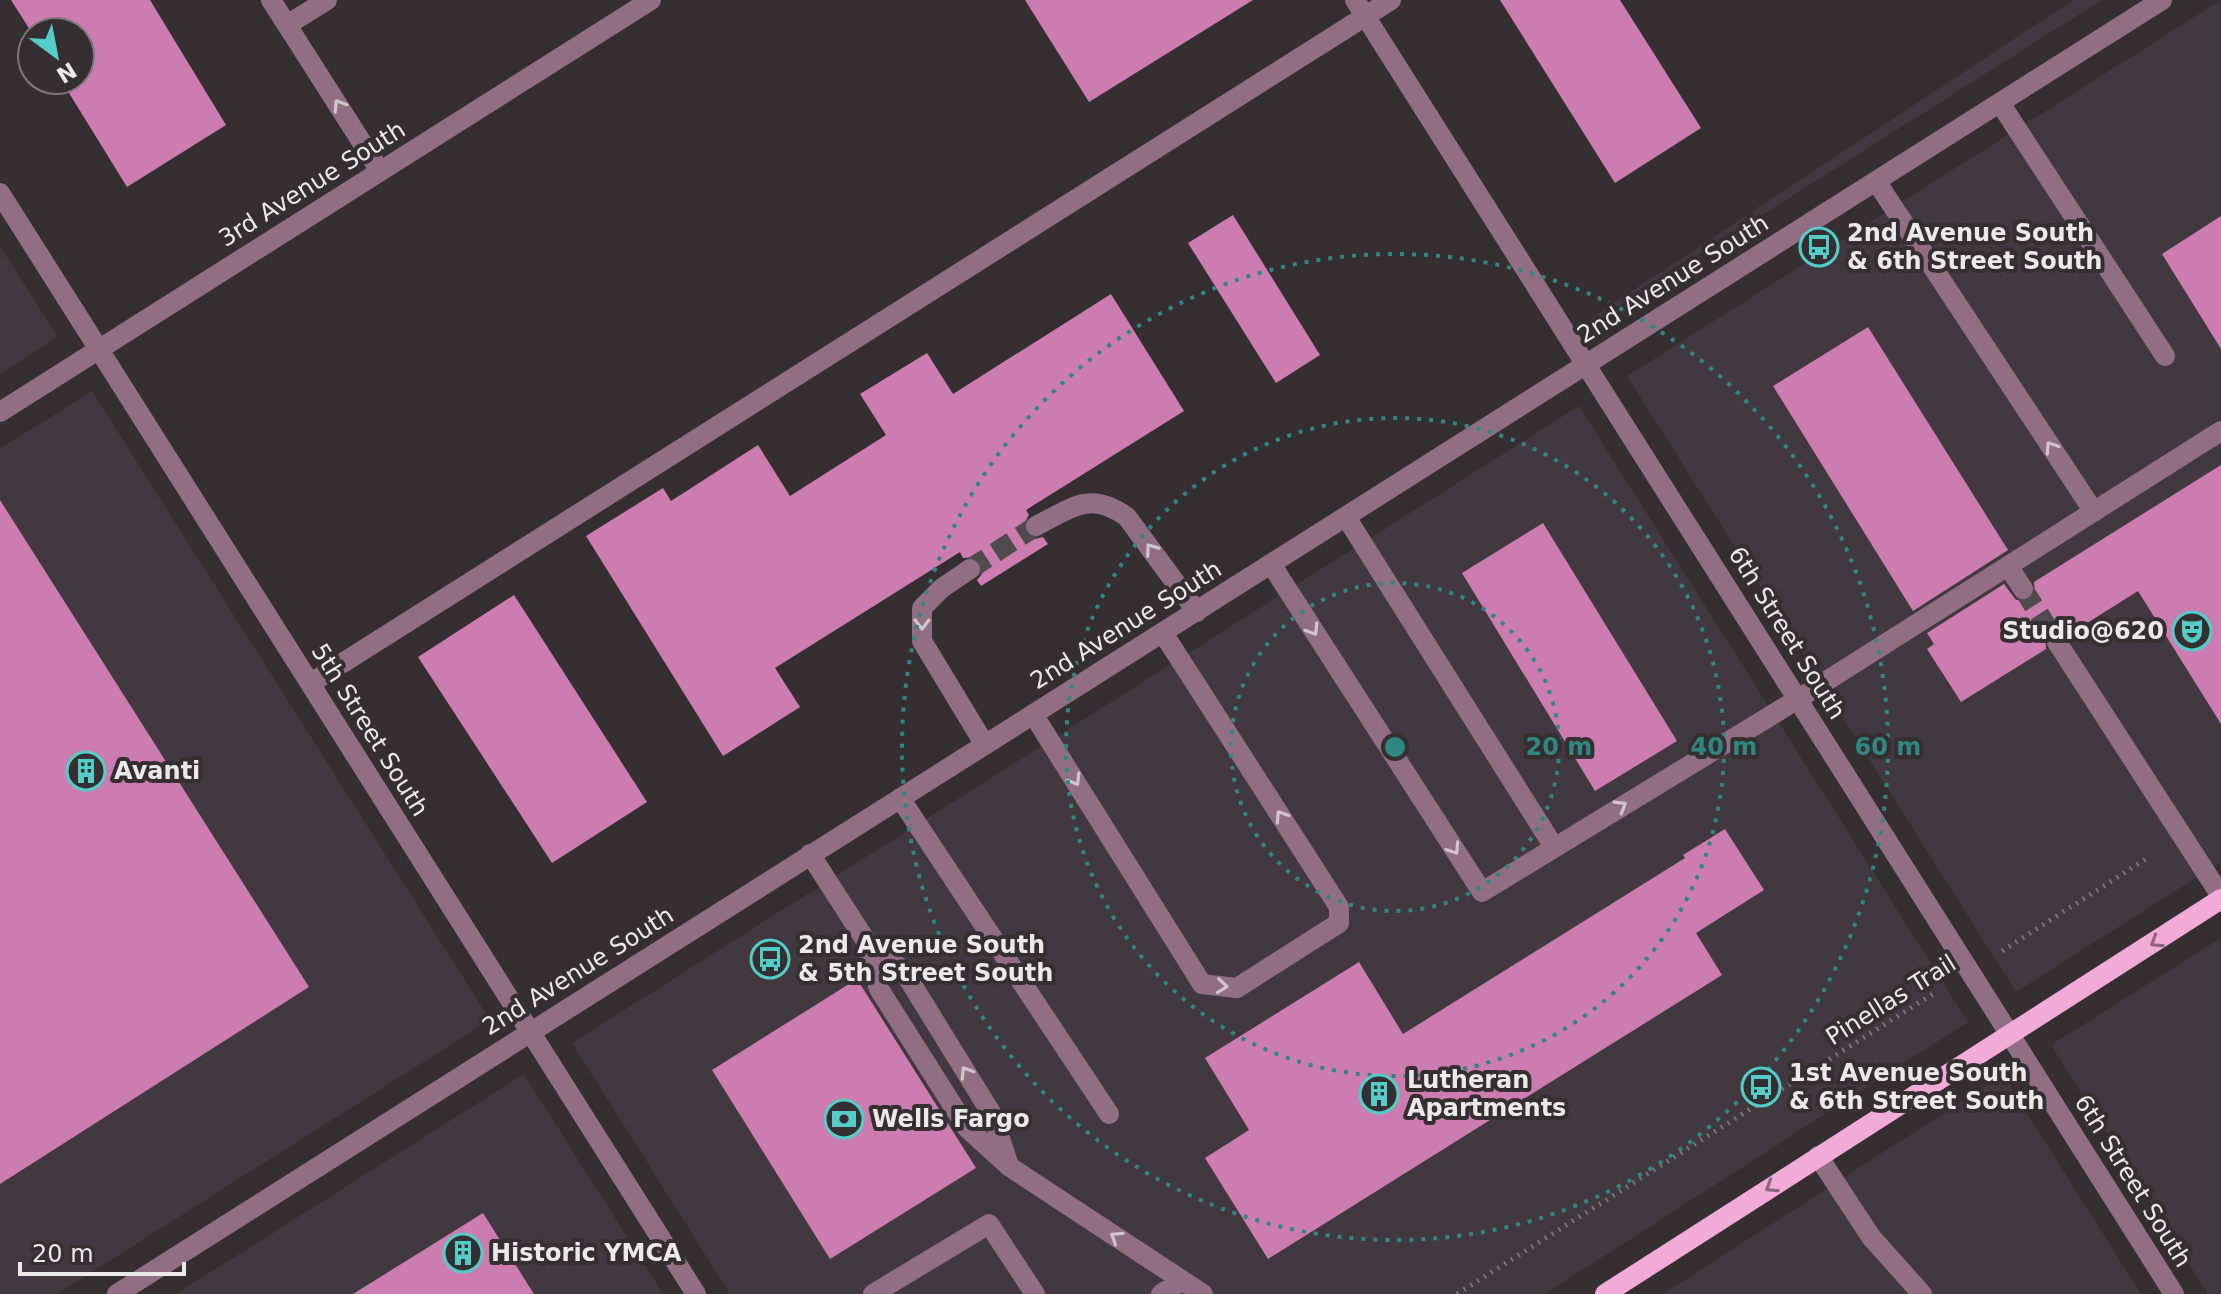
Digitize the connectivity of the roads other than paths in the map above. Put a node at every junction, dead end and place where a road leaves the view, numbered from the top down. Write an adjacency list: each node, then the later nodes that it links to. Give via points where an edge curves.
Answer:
1 (271, 0): 7 (street)
2 (327, 0): 7 (street)
3 (651, 0): 9 (street, 3rd Avenue South)
4 (1391, 0): 6 (street)
5 (2162, 0): 8 (street, 2nd Avenue South)
6 (1361, 8): 14 (street, 6th Street South); 27 (street)
7 (287, 25): 9 (street, one-way to 7)
8 (2000, 103): 10 (street, 2nd Avenue South); 13 (street)
9 (380, 171): 12 (street, 3rd Avenue South)
10 (1876, 181): 14 (street, 2nd Avenue South); 17 (street, one-way to 10)
11 (0, 193): 12 (street, 5th Street South)
12 (99, 349): 15 (street, 3rd Avenue South); 27 (street, 5th Street South)
13 (2165, 356)
14 (1586, 364): 18 (street, 2nd Avenue South); 28 (street, 6th Street South)
15 (0, 412)
16 (2221, 431): 17 (street)
17 (2094, 512): 21 (street)
18 (1346, 517): 20 (street, 2nd Avenue South); 32 (street)
19 (1036, 526): 24 (street, one-way to 19, via 1115,508 1080,503)
20 (1271, 564): 24 (street, 2nd Avenue South); 32 (street, one-way to 32, via 1482,892)
21 (2008, 566): 23 (street); 28 (street)
22 (970, 569): 30 (street, one-way to 30, via 922,608 922,641)
23 (2023, 589)
24 (1197, 612): 25 (street, 2nd Avenue South)
25 (1163, 633): 29 (street, 2nd Avenue South); 29 (street, one-way to 25, via 1202,984 1237,988 1339,923 1339,907)
26 (2057, 642): 34 (street)
27 (311, 683): 36 (street, 5th Street South)
28 (1798, 699): 32 (street, one-way to 28); 37 (street, 6th Street South)
29 (1033, 714): 30 (street, 2nd Avenue South)
30 (985, 745): 31 (street, 2nd Avenue South)
31 (900, 798): 33 (street, 2nd Avenue South); 38 (street)
32 (1554, 847)
33 (810, 854): 35 (street); 36 (street, 2nd Avenue South)
34 (2221, 898): 37 (main road, one-way to 37)
35 (866, 941): 40 (street, one-way to 35, via 993,1116 903,970); 40 (street, via 879,989 967,1128)
36 (530, 1032): 43 (street, 2nd Avenue South); 44 (street, 5th Street South)
37 (2009, 1034): 39 (main road); 50 (street, 6th Street South)
38 (1109, 1114)
39 (1818, 1156): 42 (main road, one-way to 42); 49 (street, via 1871,1237)
40 (1010, 1167): 41 (street, one-way to 40)
41 (1182, 1280): 47 (street); 48 (street)
42 (1617, 1291)
43 (117, 1294)
44 (696, 1294)
45 (873, 1294): 46 (street, via 989,1224)
46 (1035, 1294)
47 (1161, 1294)
48 (1203, 1294)
49 (1922, 1294)
50 (2174, 1294)

